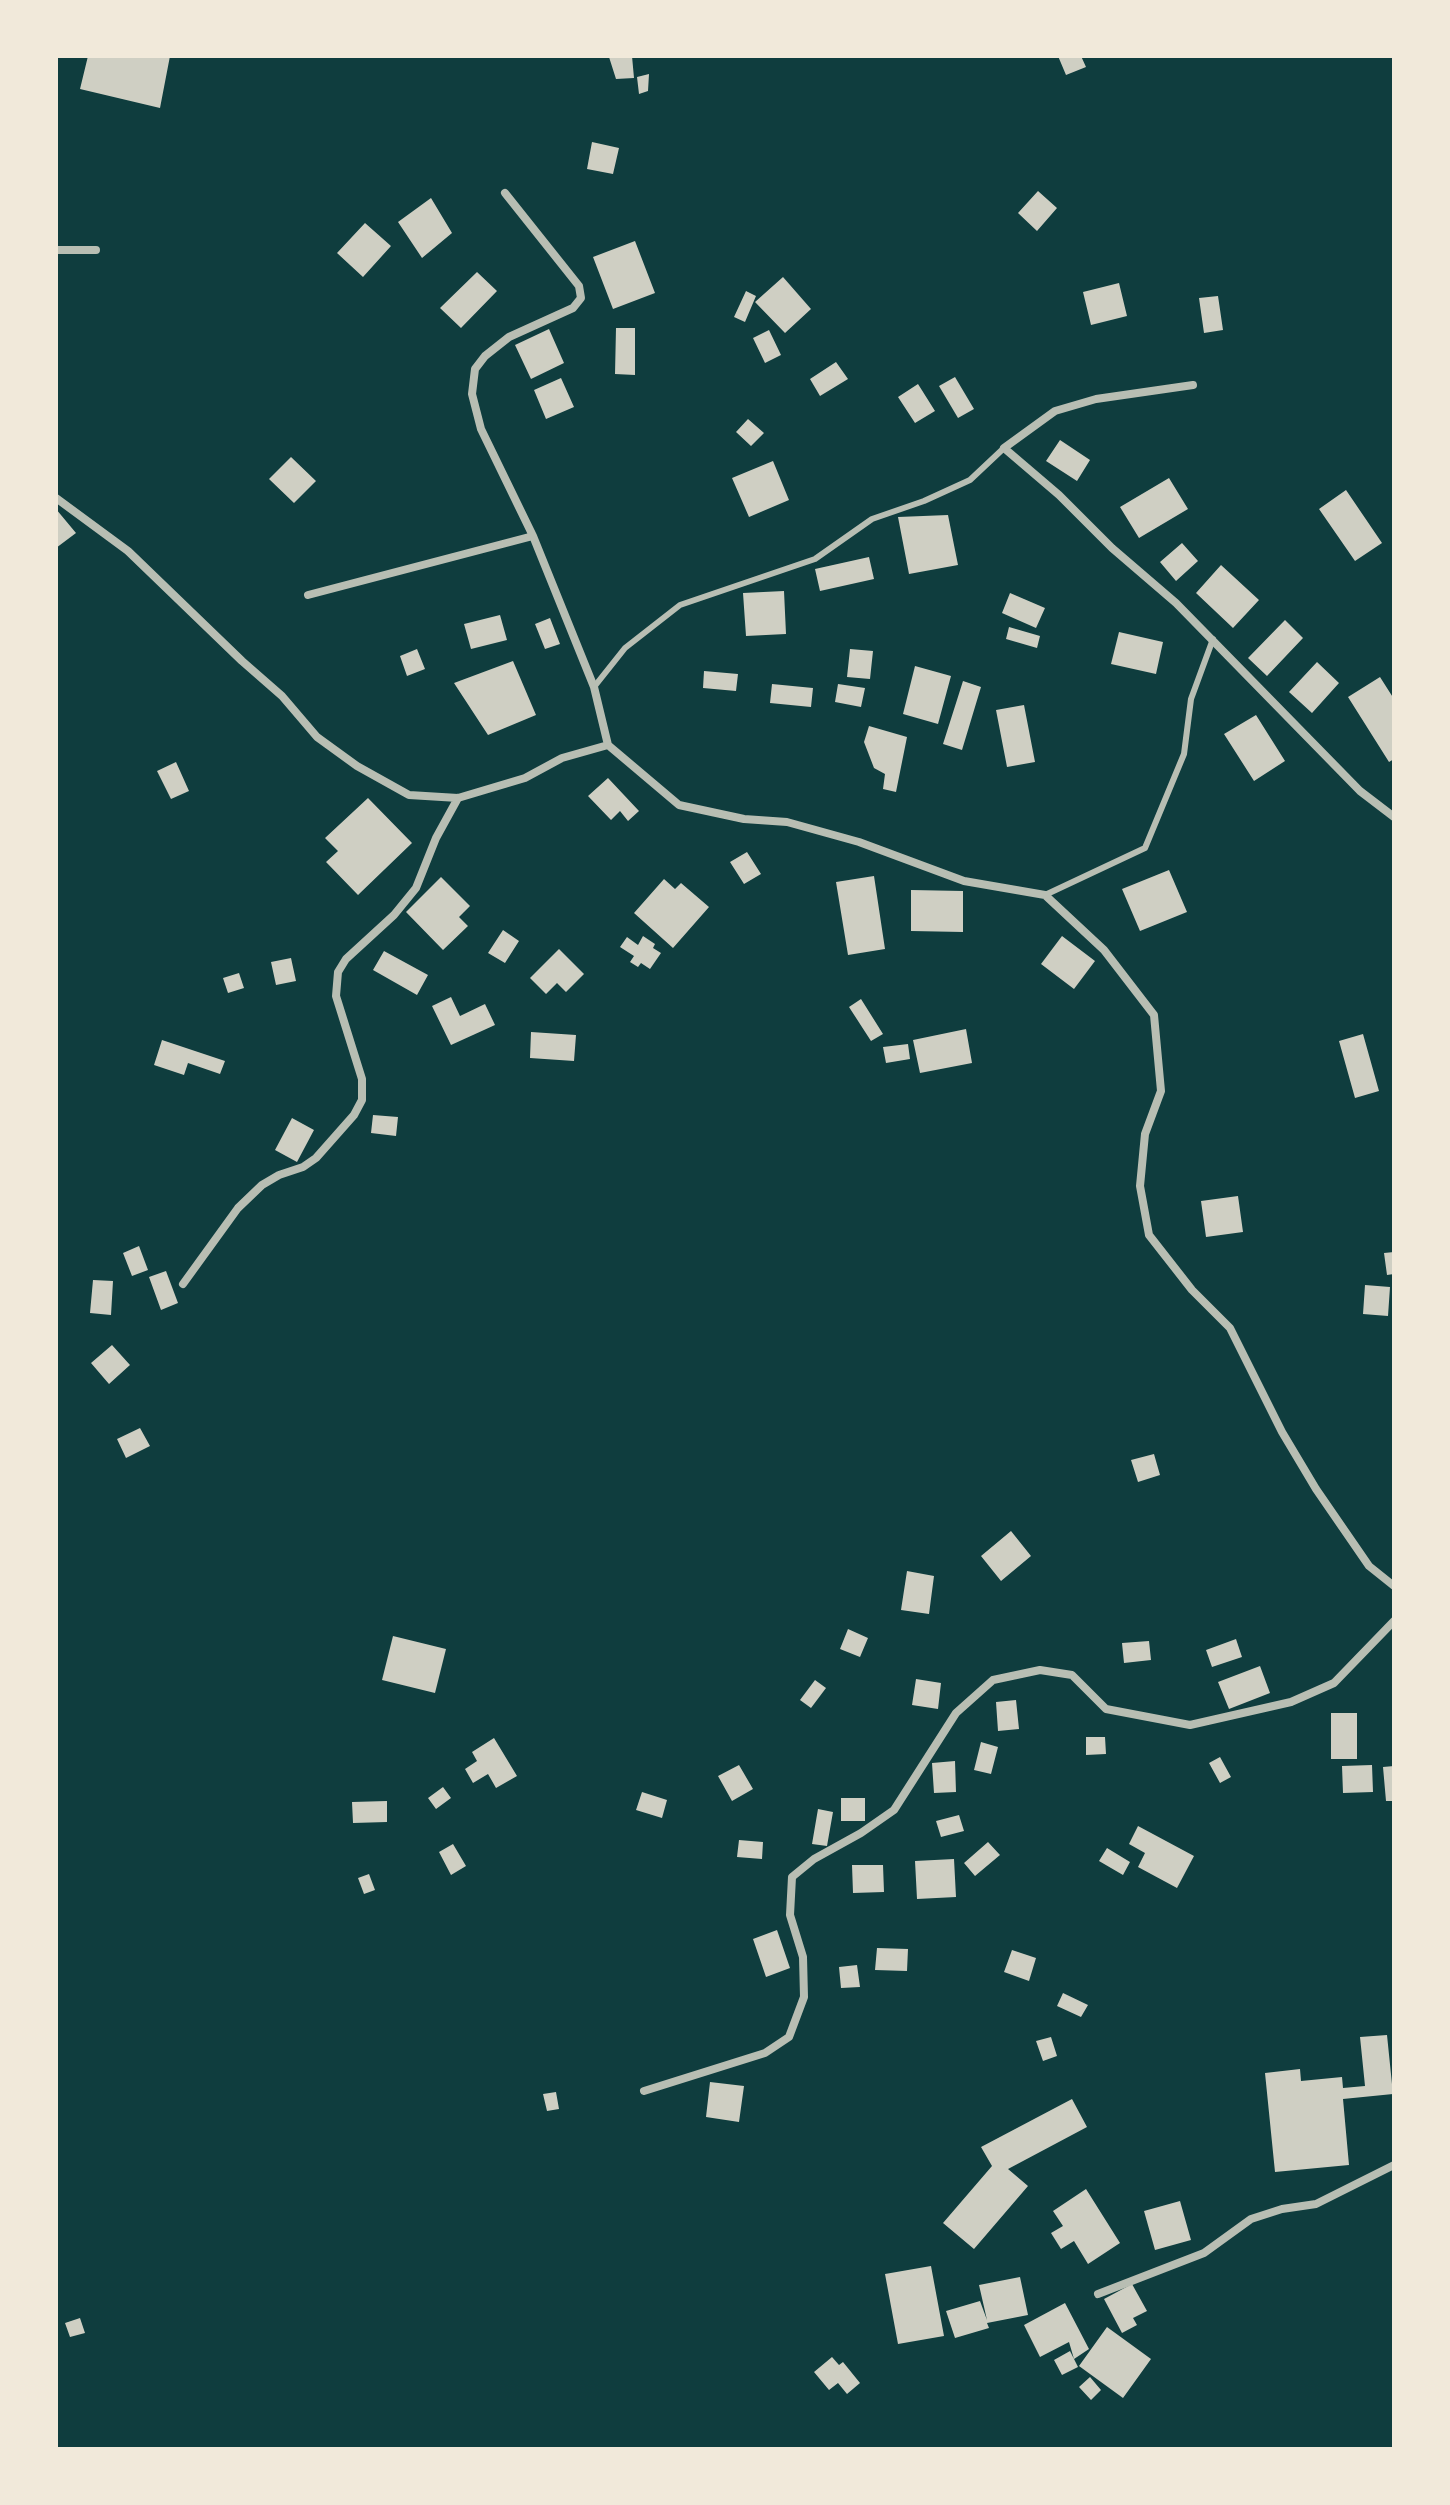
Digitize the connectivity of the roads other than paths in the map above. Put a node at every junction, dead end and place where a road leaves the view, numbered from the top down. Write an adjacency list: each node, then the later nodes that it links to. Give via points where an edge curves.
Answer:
1 (505, 193): 7 (street, via 581,292 573,308 509,337 475,369 472,394 481,429)
2 (56, 250): 3 (street)
3 (96, 250)
4 (1193, 385): 5 (street, via 1096,399 1055,411)
5 (1004, 448): 9 (street); 10 (lane, via 970,480 872,519 815,559 680,605 625,648)
6 (56, 498): 12 (street, via 128,551 282,696 317,737 409,795)
7 (533, 536): 8 (street); 10 (street)
8 (308, 595)
9 (1213, 639): 13 (street, via 1360,791); 14 (lane, via 1191,699 1184,754 1145,848)
10 (594, 687): 11 (street)
11 (608, 745): 12 (street); 14 (street, via 679,805 787,822 964,881)
12 (458, 798): 15 (street, via 416,888 338,972 336,996 362,1079 362,1100 354,1115 316,1158 262,1185 238,1208)
13 (1394, 817)
14 (1045, 895): 16 (street, via 1104,950 1154,1015 1161,1091 1145,1134 1140,1186 1149,1235 1230,1328 1316,1489 1369,1566)
15 (183, 1284)
16 (1394, 1586)
17 (1394, 1621): 18 (street, via 1334,1683 1291,1702 1190,1725 1106,1709 1072,1675 1040,1670 993,1680 956,1713 894,1810 792,1877 790,1915 803,1957 804,1997 789,2037 765,2053)
18 (644, 2091)
19 (1394, 2165): 20 (street, via 1316,2204 1251,2219 1204,2253)
20 (1098, 2294)

